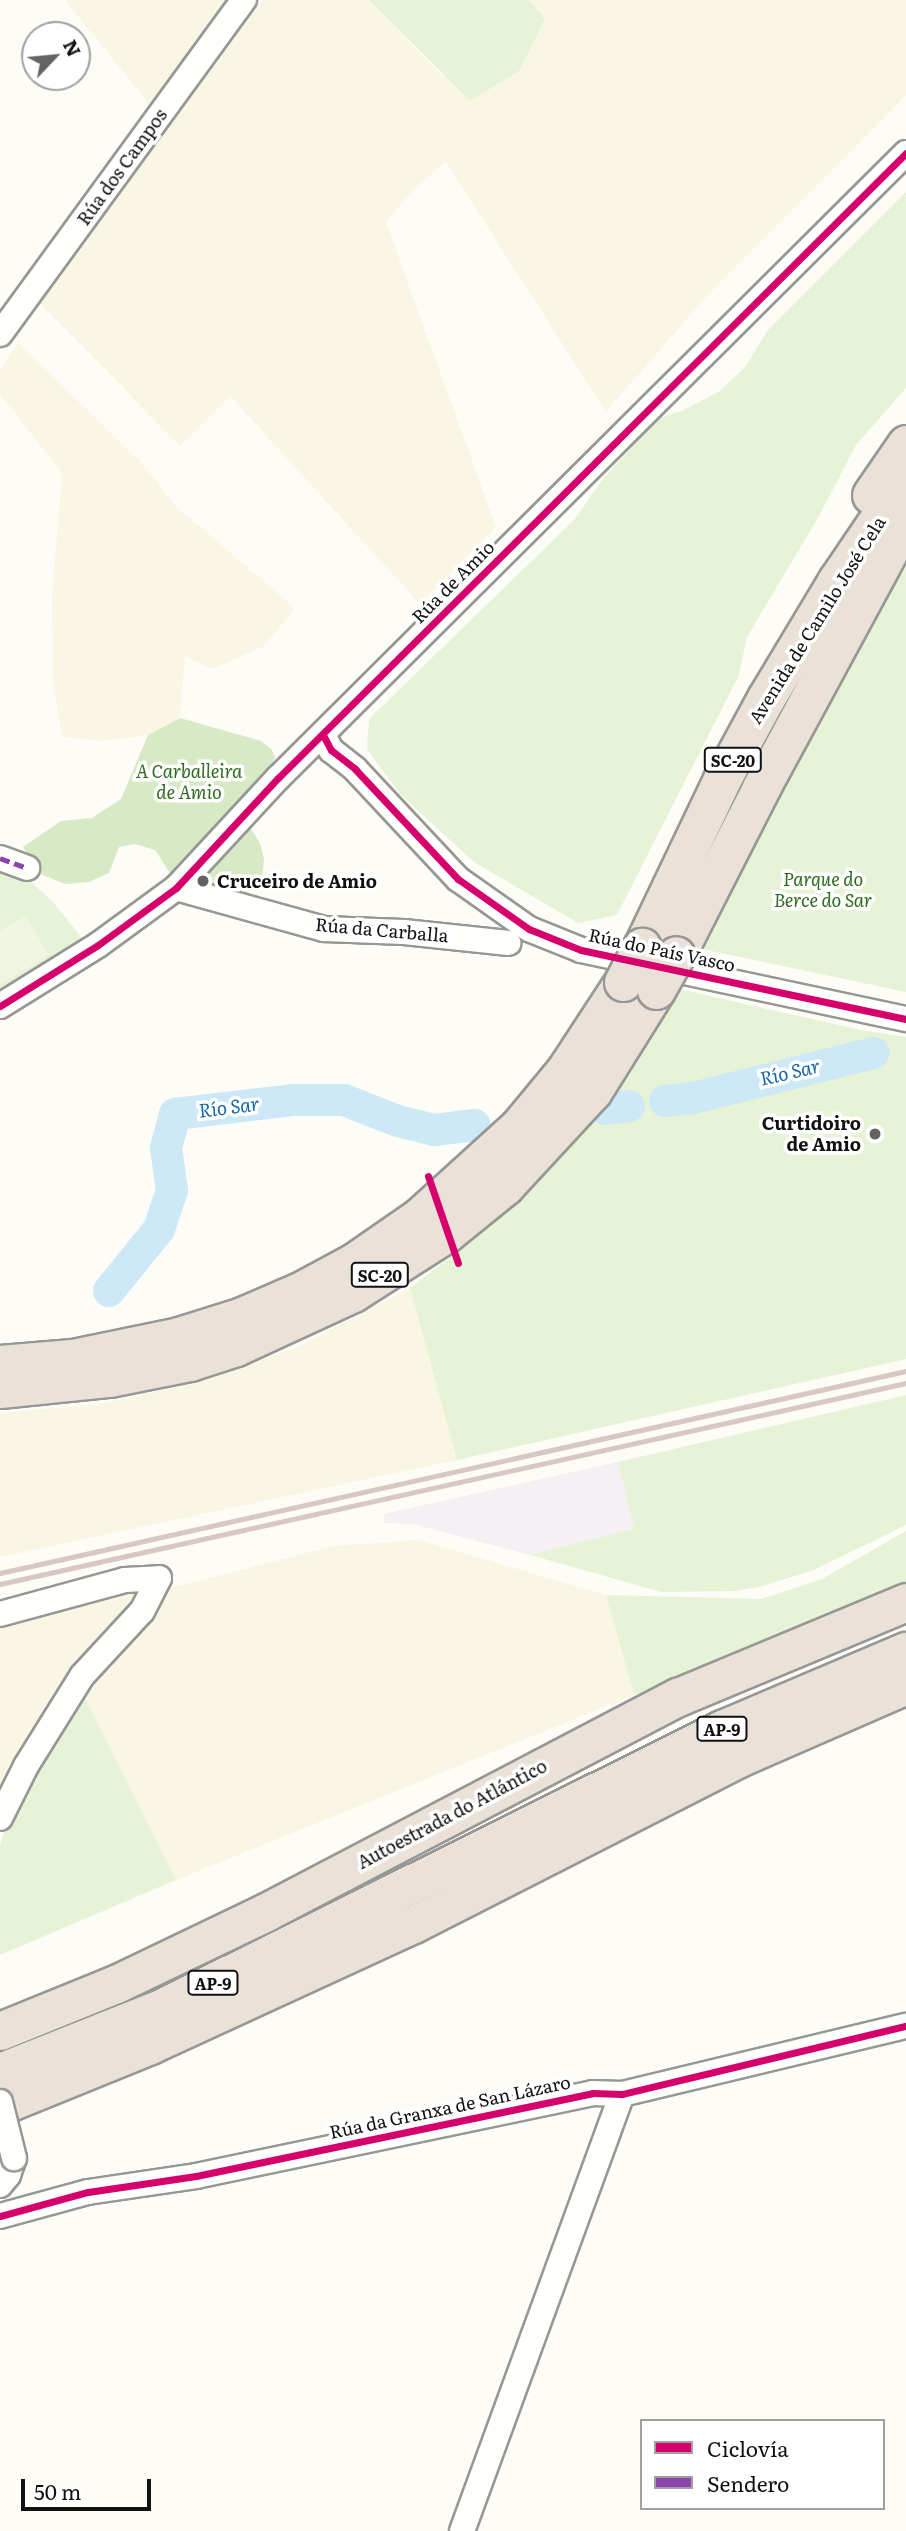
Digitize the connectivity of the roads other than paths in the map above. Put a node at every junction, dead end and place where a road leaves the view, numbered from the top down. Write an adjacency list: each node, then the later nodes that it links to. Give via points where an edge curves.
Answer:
1 (244, 0): 3 (street, Rúa dos Campos)
2 (906, 153): 10 (street, Rúa de Amio)
3 (0, 334)
4 (906, 444): 8 (highway, via 869,498)
5 (906, 478): 8 (highway, Avenida de Camilo José Cela / SC-20)
6 (906, 520): 9 (highway, Avenida de Camilo José Cela / SC-20)
7 (906, 551): 9 (highway)
8 (837, 580): 18 (highway, Avenida de Camilo José Cela / SC-20, via 722,779)
9 (844, 634): 18 (highway, Avenida de Camilo José Cela / SC-20)
10 (352, 705): 11 (street, Rúa de Amio); 13 (street, via 347,744)
11 (324, 734): 12 (street, Rúa de Amio); 13 (street, Rúa do País Vasco, via 337,743)
12 (298, 759): 13 (street, via 317,758); 16 (street, Rúa de Amio)
13 (355, 769): 21 (street, Rúa do País Vasco, via 458,879 529,929 581,950)
14 (0, 858): 15 (street)
15 (27, 868)
16 (176, 888): 17 (street, Rúa da Carballa, via 324,929); 20 (street, Rúa de Amio, via 98,945)
17 (508, 943)
18 (659, 951): 19 (highway, Avenida de Camilo José Cela / SC-20, bridge)
19 (640, 986): 22 (highway, Avenida de Camilo José Cela / SC-20, via 519,1126 419,1217 354,1262 300,1291 179,1336 72,1358); 23 (highway, Avenida de Camilo José Cela / SC-20, via 593,1091 505,1186 447,1233 353,1293 236,1347 190,1362 109,1378)
20 (0, 1006)
21 (906, 1019)
22 (0, 1364)
23 (0, 1389)
24 (906, 1602): 29 (highway, Autoestrada do Atlántico / AP-9, via 678,1698)
25 (0, 1614): 28 (street, via 125,1580 159,1578 142,1611 82,1676)
26 (906, 1651): 33 (highway, AP-9, via 722,1729 161,2008)
27 (906, 1685): 35 (highway, via 739,1758 413,1924 150,2045)
28 (0, 1818)
29 (266, 1912): 30 (highway, via 224,1914 80,1975); 32 (highway, Autoestrada do Atlántico / AP-9, via 116,1984)
30 (0, 2003)
31 (906, 2025): 34 (street, Rúa da Granxa de San Lázaro)
32 (0, 2031)
33 (0, 2072)
34 (622, 2094): 38 (street, Rúa da Granxa de San Lázaro, via 593,2093 196,2176 88,2192); 39 (street)
35 (11, 2100): 36 (highway, via 23,2107); 37 (street, bridge, via 14,2158)
36 (0, 2116)
37 (0, 2185)
38 (0, 2216)
39 (462, 2531)

